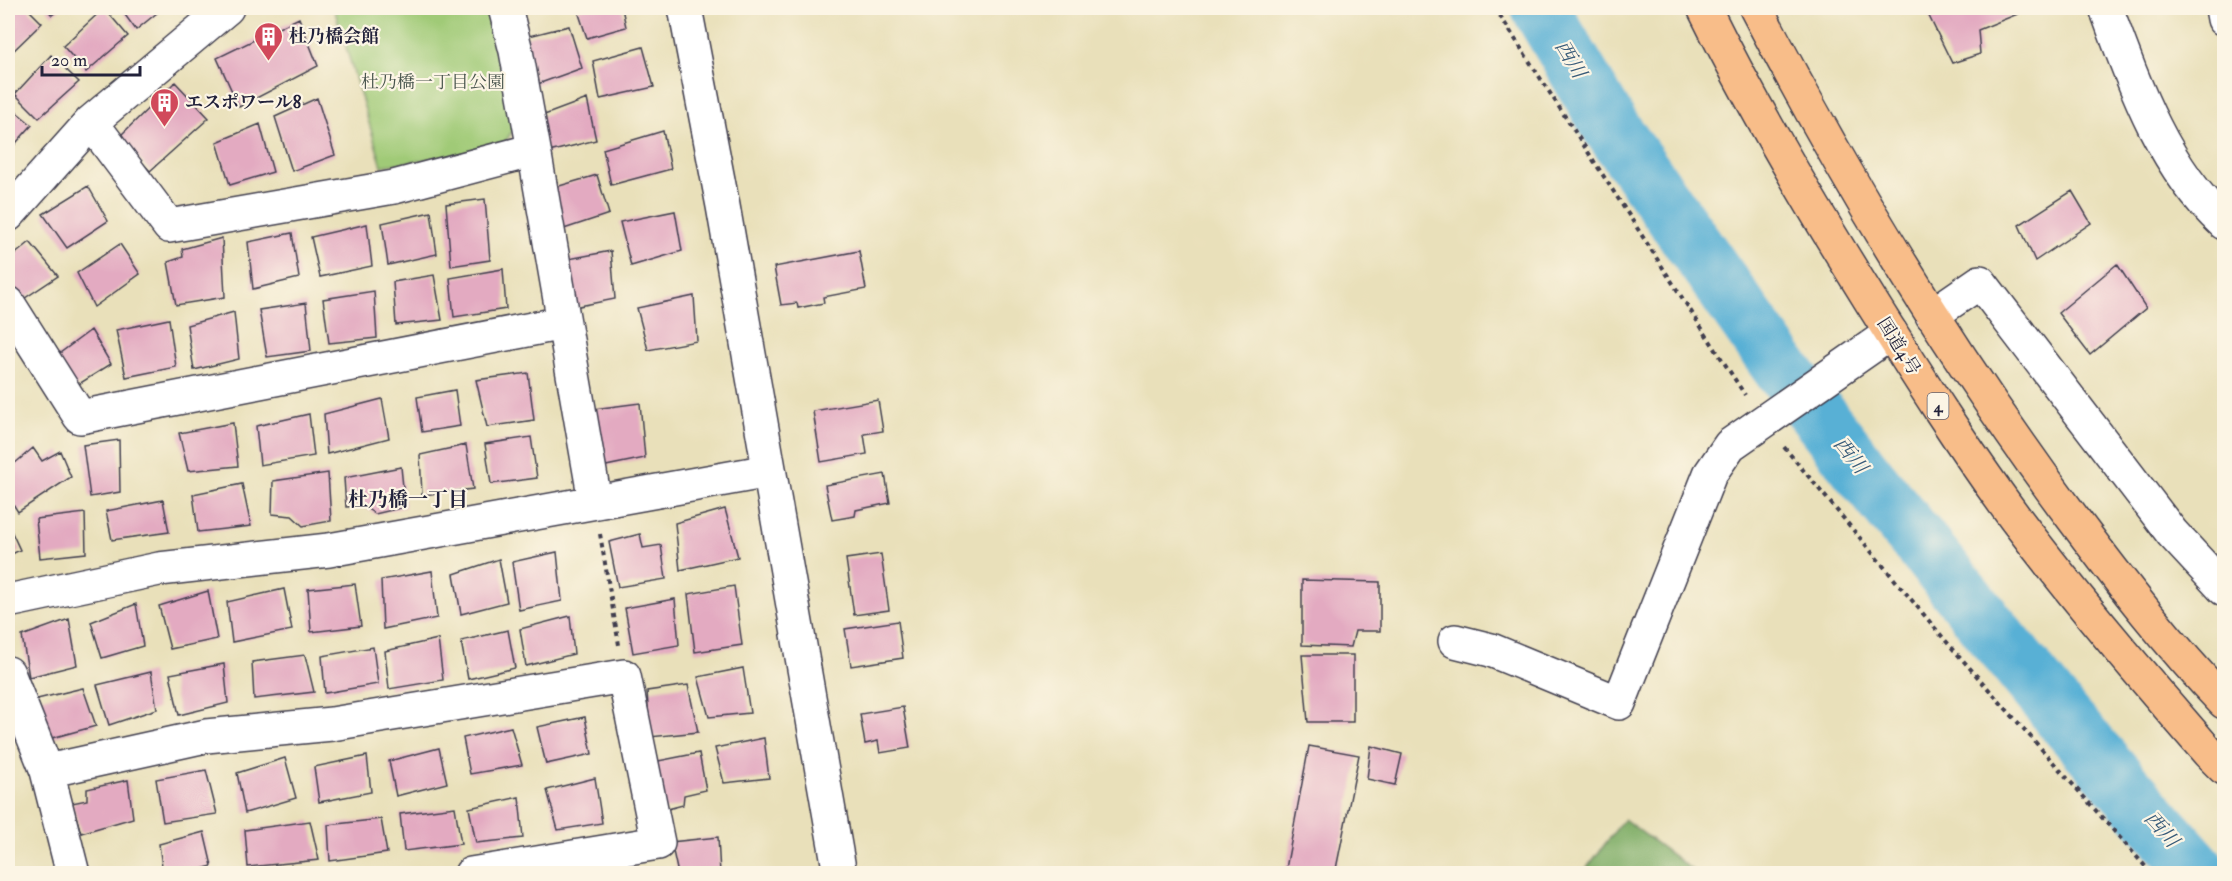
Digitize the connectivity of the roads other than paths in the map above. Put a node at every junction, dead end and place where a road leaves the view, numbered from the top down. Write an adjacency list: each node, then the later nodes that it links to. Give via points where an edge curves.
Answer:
1 (227, 8): 9 (street)
2 (505, 8): 10 (street)
3 (685, 8): 17 (street)
4 (1704, 8): 16 (highway, 国道4号 / 4, via 1780,152)
5 (1756, 8): 14 (highway, via 1844,170)
6 (2106, 8): 12 (street, via 2152,120 2179,171)
7 (2222, 8): 8 (street)
8 (2224, 19)
9 (91, 122): 10 (street, via 169,226 394,187); 11 (street)
10 (534, 150): 15 (street)
11 (8, 215)
12 (2224, 223)
13 (8, 303): 15 (street, via 80,417)
14 (1932, 315): 19 (street, via 1980,282 2172,532); 23 (highway, via 2014,440 2110,568)
15 (563, 323): 18 (street)
16 (1891, 333): 21 (street, via 1730,445 1710,474 1619,703 1491,650); 24 (highway, 国道4号 / 4, via 2015,517 2108,635)
17 (769, 471): 18 (street); 28 (street)
18 (595, 501): 20 (street, via 329,550 159,569)
19 (2224, 589)
20 (8, 602)
21 (1455, 641)
22 (8, 673): 25 (street)
23 (2224, 702)
24 (2224, 768)
25 (47, 771): 26 (street); 27 (street, via 206,736 332,724 624,676 658,843)
26 (73, 873)
27 (471, 873)
28 (840, 873)

